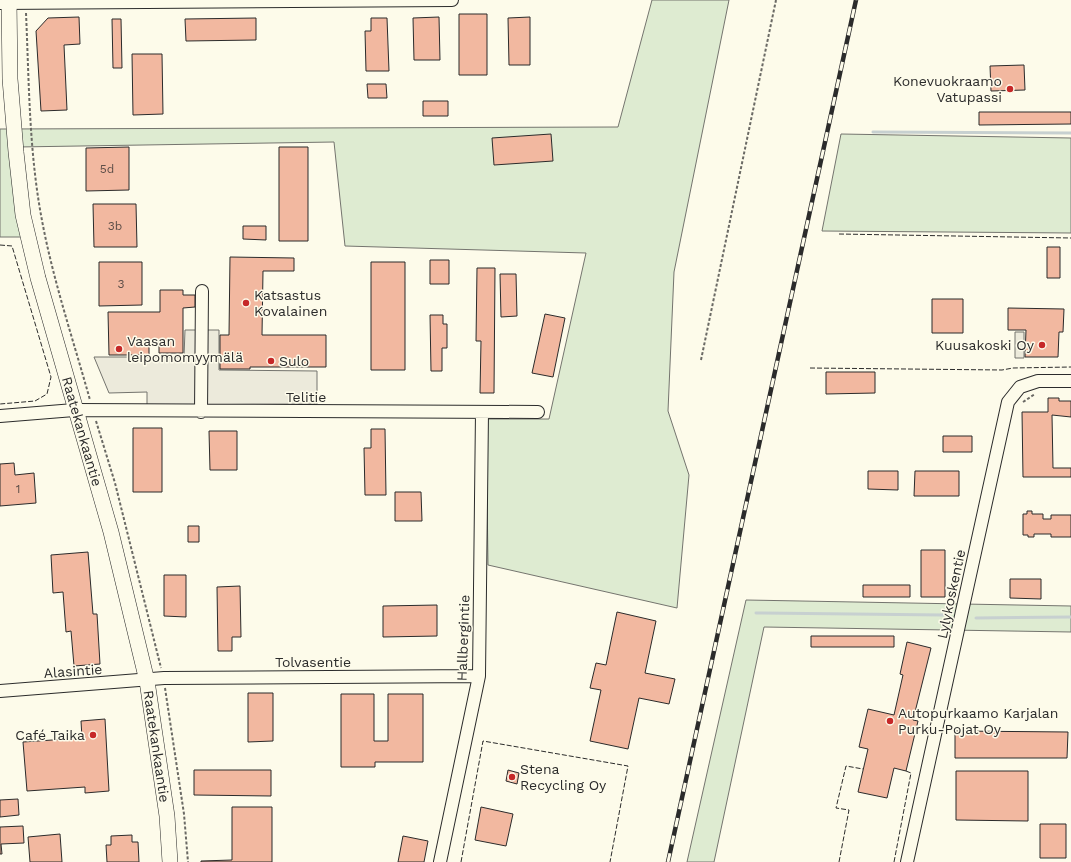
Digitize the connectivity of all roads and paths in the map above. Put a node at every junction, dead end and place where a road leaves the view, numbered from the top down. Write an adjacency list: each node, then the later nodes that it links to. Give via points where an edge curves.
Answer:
1 (452, 0): 4 (street)
2 (776, 0): 6 (path)
3 (6, 2): 4 (street); 8 (main road, Raatekankaantie, via 10,79 23,215)
4 (26, 4): 9 (path, via 32,151 41,216)
5 (202, 291): 10 (street)
6 (701, 360)
7 (1071, 381): 21 (street, Lylykoskentie, via 1038,381 1020,387 1008,402)
8 (74, 410): 9 (street, Telitie); 13 (street, Telitie); 16 (main road, Raatekankaantie, via 111,532)
9 (93, 411): 10 (street, Telitie); 15 (path, via 115,483)
10 (201, 412): 11 (street, Telitie)
11 (482, 412): 12 (street, Telitie); 14 (street, Hallbergintie)
12 (538, 412)
13 (0, 416)
14 (479, 676): 15 (street, Tolvasentie); 20 (street, Hallbergintie)
15 (164, 678): 16 (street, Tolvasentie); 19 (path, via 184,814)
16 (147, 681): 17 (street, Alasintie); 18 (main road, Raatekankaantie, via 167,816)
17 (0, 691)
18 (170, 862)
19 (188, 862)
20 (440, 862)
21 (907, 862)

